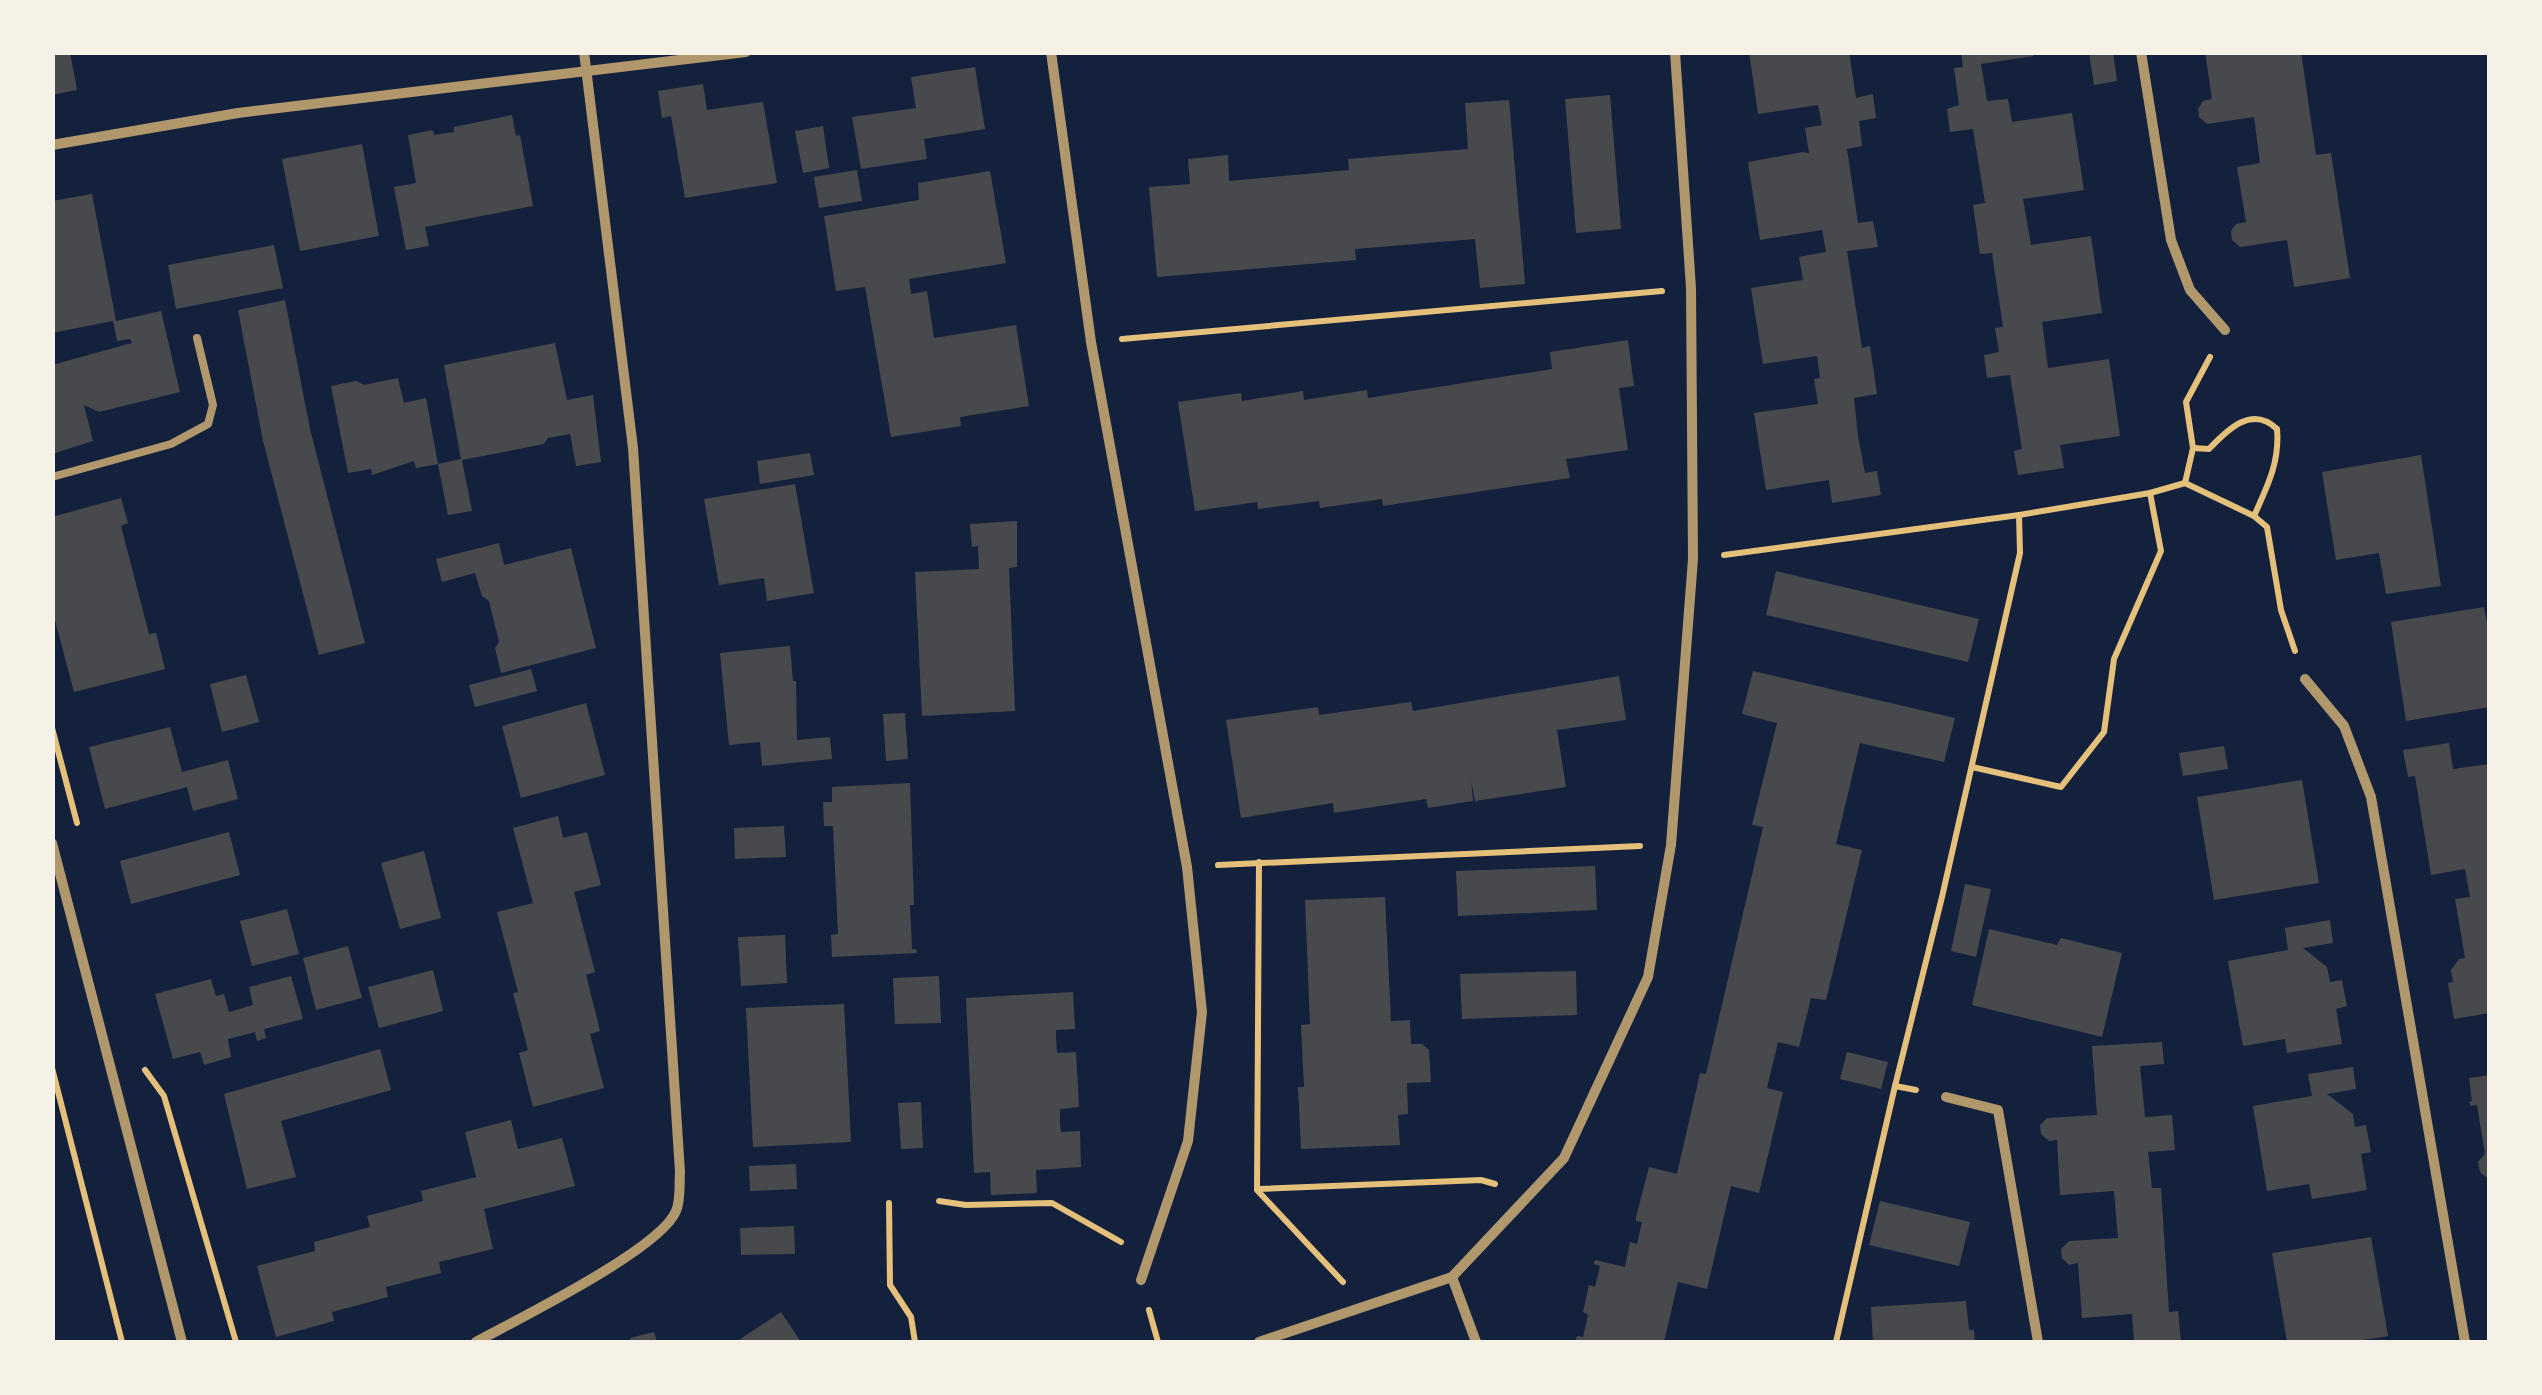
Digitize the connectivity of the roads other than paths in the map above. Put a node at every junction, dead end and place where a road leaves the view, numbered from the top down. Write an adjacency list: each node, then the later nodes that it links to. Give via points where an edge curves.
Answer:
1 (584, 52): 6 (street)
2 (746, 52): 6 (street)
3 (1051, 52): 15 (street, via 1090,342 1187,867 1202,1012 1188,1141)
4 (1676, 52): 14 (street, via 1691,288 1693,559 1671,845 1648,977 1564,1158)
5 (2141, 52): 8 (street, via 2170,240 2190,290)
6 (587, 72): 7 (street, via 238,113); 17 (street, via 633,448 680,1172 676,1211 659,1232 613,1266)
7 (52, 145)
8 (2225, 330)
9 (197, 338): 10 (lane, via 213,406 208,424 172,444)
10 (52, 478)
11 (2304, 679): 21 (street, via 2344,726 2370,797)
12 (52, 843): 16 (street)
13 (1946, 1097): 20 (street, via 1998,1110)
14 (1452, 1277): 18 (street); 19 (street)
15 (1141, 1280)
16 (182, 1342)
17 (476, 1342)
18 (1260, 1342)
19 (1476, 1342)
20 (2038, 1342)
21 (2465, 1342)

